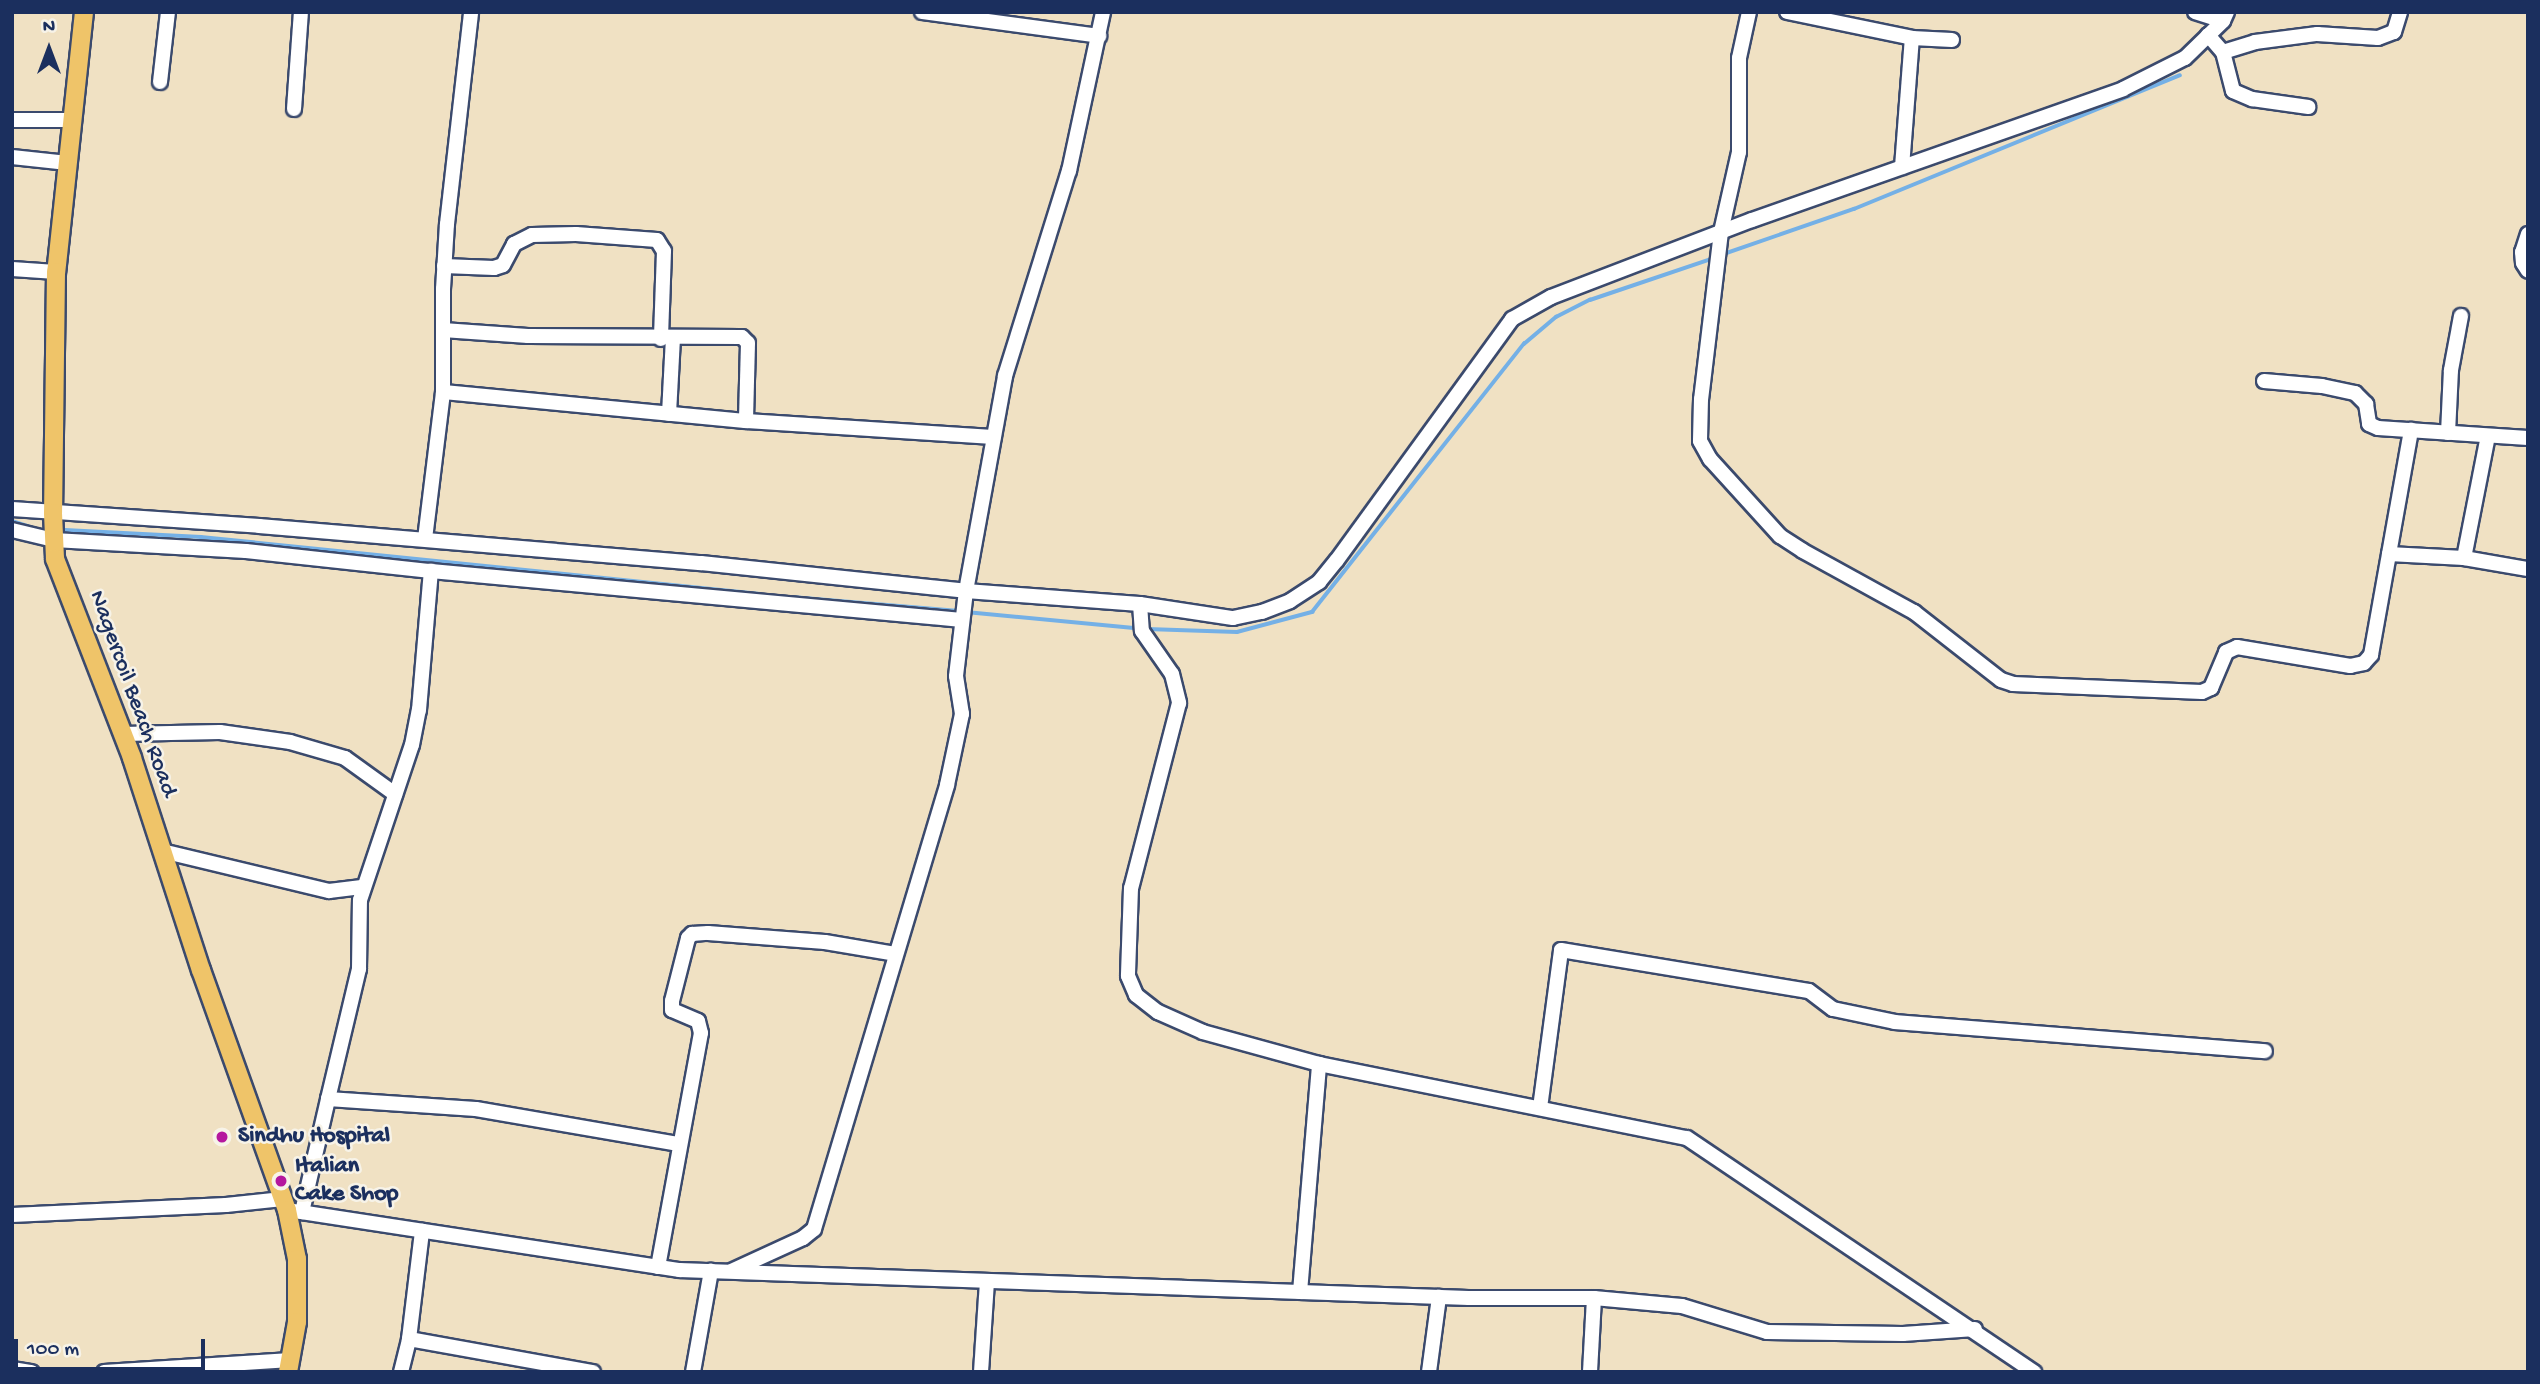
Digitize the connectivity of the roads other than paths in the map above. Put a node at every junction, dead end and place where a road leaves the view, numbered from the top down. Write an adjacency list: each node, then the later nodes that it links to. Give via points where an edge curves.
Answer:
1 (83, 12): 21 (main road, Nagercoil Beach Road)
2 (168, 12): 17 (street)
3 (301, 12): 19 (street)
4 (471, 12): 27 (street)
5 (922, 12): 13 (street)
6 (1103, 12): 13 (street)
7 (1749, 12): 25 (street, via 1739,58 1739,152)
8 (1787, 12): 14 (street)
9 (2195, 12): 11 (street)
10 (2400, 12): 16 (street, via 2394,32 2378,37 2317,34 2255,42)
11 (2225, 16): 12 (street)
12 (2208, 35): 16 (street); 24 (street, via 2185,58 2123,89)
13 (1099, 36): 41 (street, via 1069,171 1005,376)
14 (1912, 38): 15 (street); 24 (street)
15 (1952, 40)
16 (2223, 52): 18 (street, via 2233,91 2252,99)
17 (160, 82)
18 (2308, 107)
19 (294, 109)
20 (12, 120): 21 (street)
21 (72, 120): 23 (main road, Nagercoil Beach Road)
22 (12, 157): 23 (street)
23 (68, 163): 30 (main road, Nagercoil Beach Road)
24 (1902, 167): 25 (street)
25 (1721, 232): 48 (street, via 1701,399 1699,435 1705,453 1780,536 1914,612 2007,683 2202,692 2211,688 2226,652 2237,647 2358,665 2371,655); 53 (street, via 1550,297 1512,319 1337,560 1319,582 1290,601 1233,618)
26 (2528, 233): 29 (street, via 2522,252)
27 (444, 265): 32 (street); 33 (street, via 503,265 514,244 532,235 657,240 664,251)
28 (12, 270): 30 (street)
29 (2528, 271)
30 (56, 272): 44 (main road, Nagercoil Beach Road)
31 (2461, 316): 39 (street, via 2451,370)
32 (443, 330): 33 (street); 35 (street)
33 (667, 338): 36 (street); 37 (street, via 746,339)
34 (2264, 381): 38 (street, via 2355,393 2364,399 2372,427)
35 (443, 392): 36 (street); 46 (street)
36 (669, 414): 37 (street)
37 (746, 421): 41 (street)
38 (2411, 430): 39 (street); 48 (street)
39 (2448, 433): 40 (street)
40 (2488, 436): 42 (street); 49 (street)
41 (993, 437): 52 (street)
42 (2528, 438)
43 (12, 509): 44 (street)
44 (53, 513): 46 (street); 47 (main road, Nagercoil Beach Road)
45 (12, 530): 47 (street)
46 (425, 539): 52 (street, via 701,563)
47 (54, 541): 51 (street, via 246,551); 55 (main road, Nagercoil Beach Road, via 55,559)
48 (2389, 554): 49 (street)
49 (2464, 558): 50 (street)
50 (2528, 569)
51 (430, 571): 54 (street); 56 (street, via 419,710)
52 (966, 594): 53 (street); 54 (street)
53 (1140, 604): 61 (street, via 1142,624 1172,674 1179,703 1131,888 1128,976 1136,995 1158,1012 1203,1032)
54 (963, 619): 59 (street, via 956,676 962,713 947,785)
55 (122, 734): 56 (street, via 219,732 290,741 345,758); 57 (main road, Nagercoil Beach Road)
56 (395, 794): 58 (street)
57 (162, 851): 58 (street, via 329,891); 65 (main road, Nagercoil Beach Road)
58 (364, 887): 62 (street, via 359,968)
59 (895, 954): 64 (street, via 825,942 692,934 684,945 672,1010 698,1021 701,1033); 70 (street, via 814,1229)
60 (2265, 1051): 63 (street, via 1895,1022 1833,1009 1810,991 1561,950)
61 (1319, 1064): 63 (street); 72 (street)
62 (328, 1099): 64 (street, via 476,1109); 65 (street)
63 (1540, 1108): 75 (street, via 1687,1138)
64 (678, 1144): 68 (street)
65 (290, 1207): 66 (street, via 226,1205); 67 (street); 77 (main road, Nagercoil Beach Road, via 297,1259 297,1322)
66 (12, 1215)
67 (422, 1231): 68 (street); 76 (street)
68 (658, 1267): 69 (street)
69 (711, 1271): 70 (street); 83 (street)
70 (729, 1272): 71 (street)
71 (987, 1281): 72 (street); 84 (street)
72 (1300, 1292): 73 (street)
73 (1439, 1297): 74 (street); 85 (street)
74 (1594, 1298): 75 (street, via 1682,1306 1767,1332 1903,1334); 86 (street)
75 (1975, 1329): 87 (street)
76 (409, 1339): 81 (street); 82 (street)
77 (289, 1366): 80 (street)
78 (12, 1369): 79 (street)
79 (32, 1372)
80 (104, 1372)
81 (401, 1372)
82 (593, 1372)
83 (693, 1372)
84 (981, 1372)
85 (1429, 1372)
86 (1590, 1372)
87 (2034, 1372)

